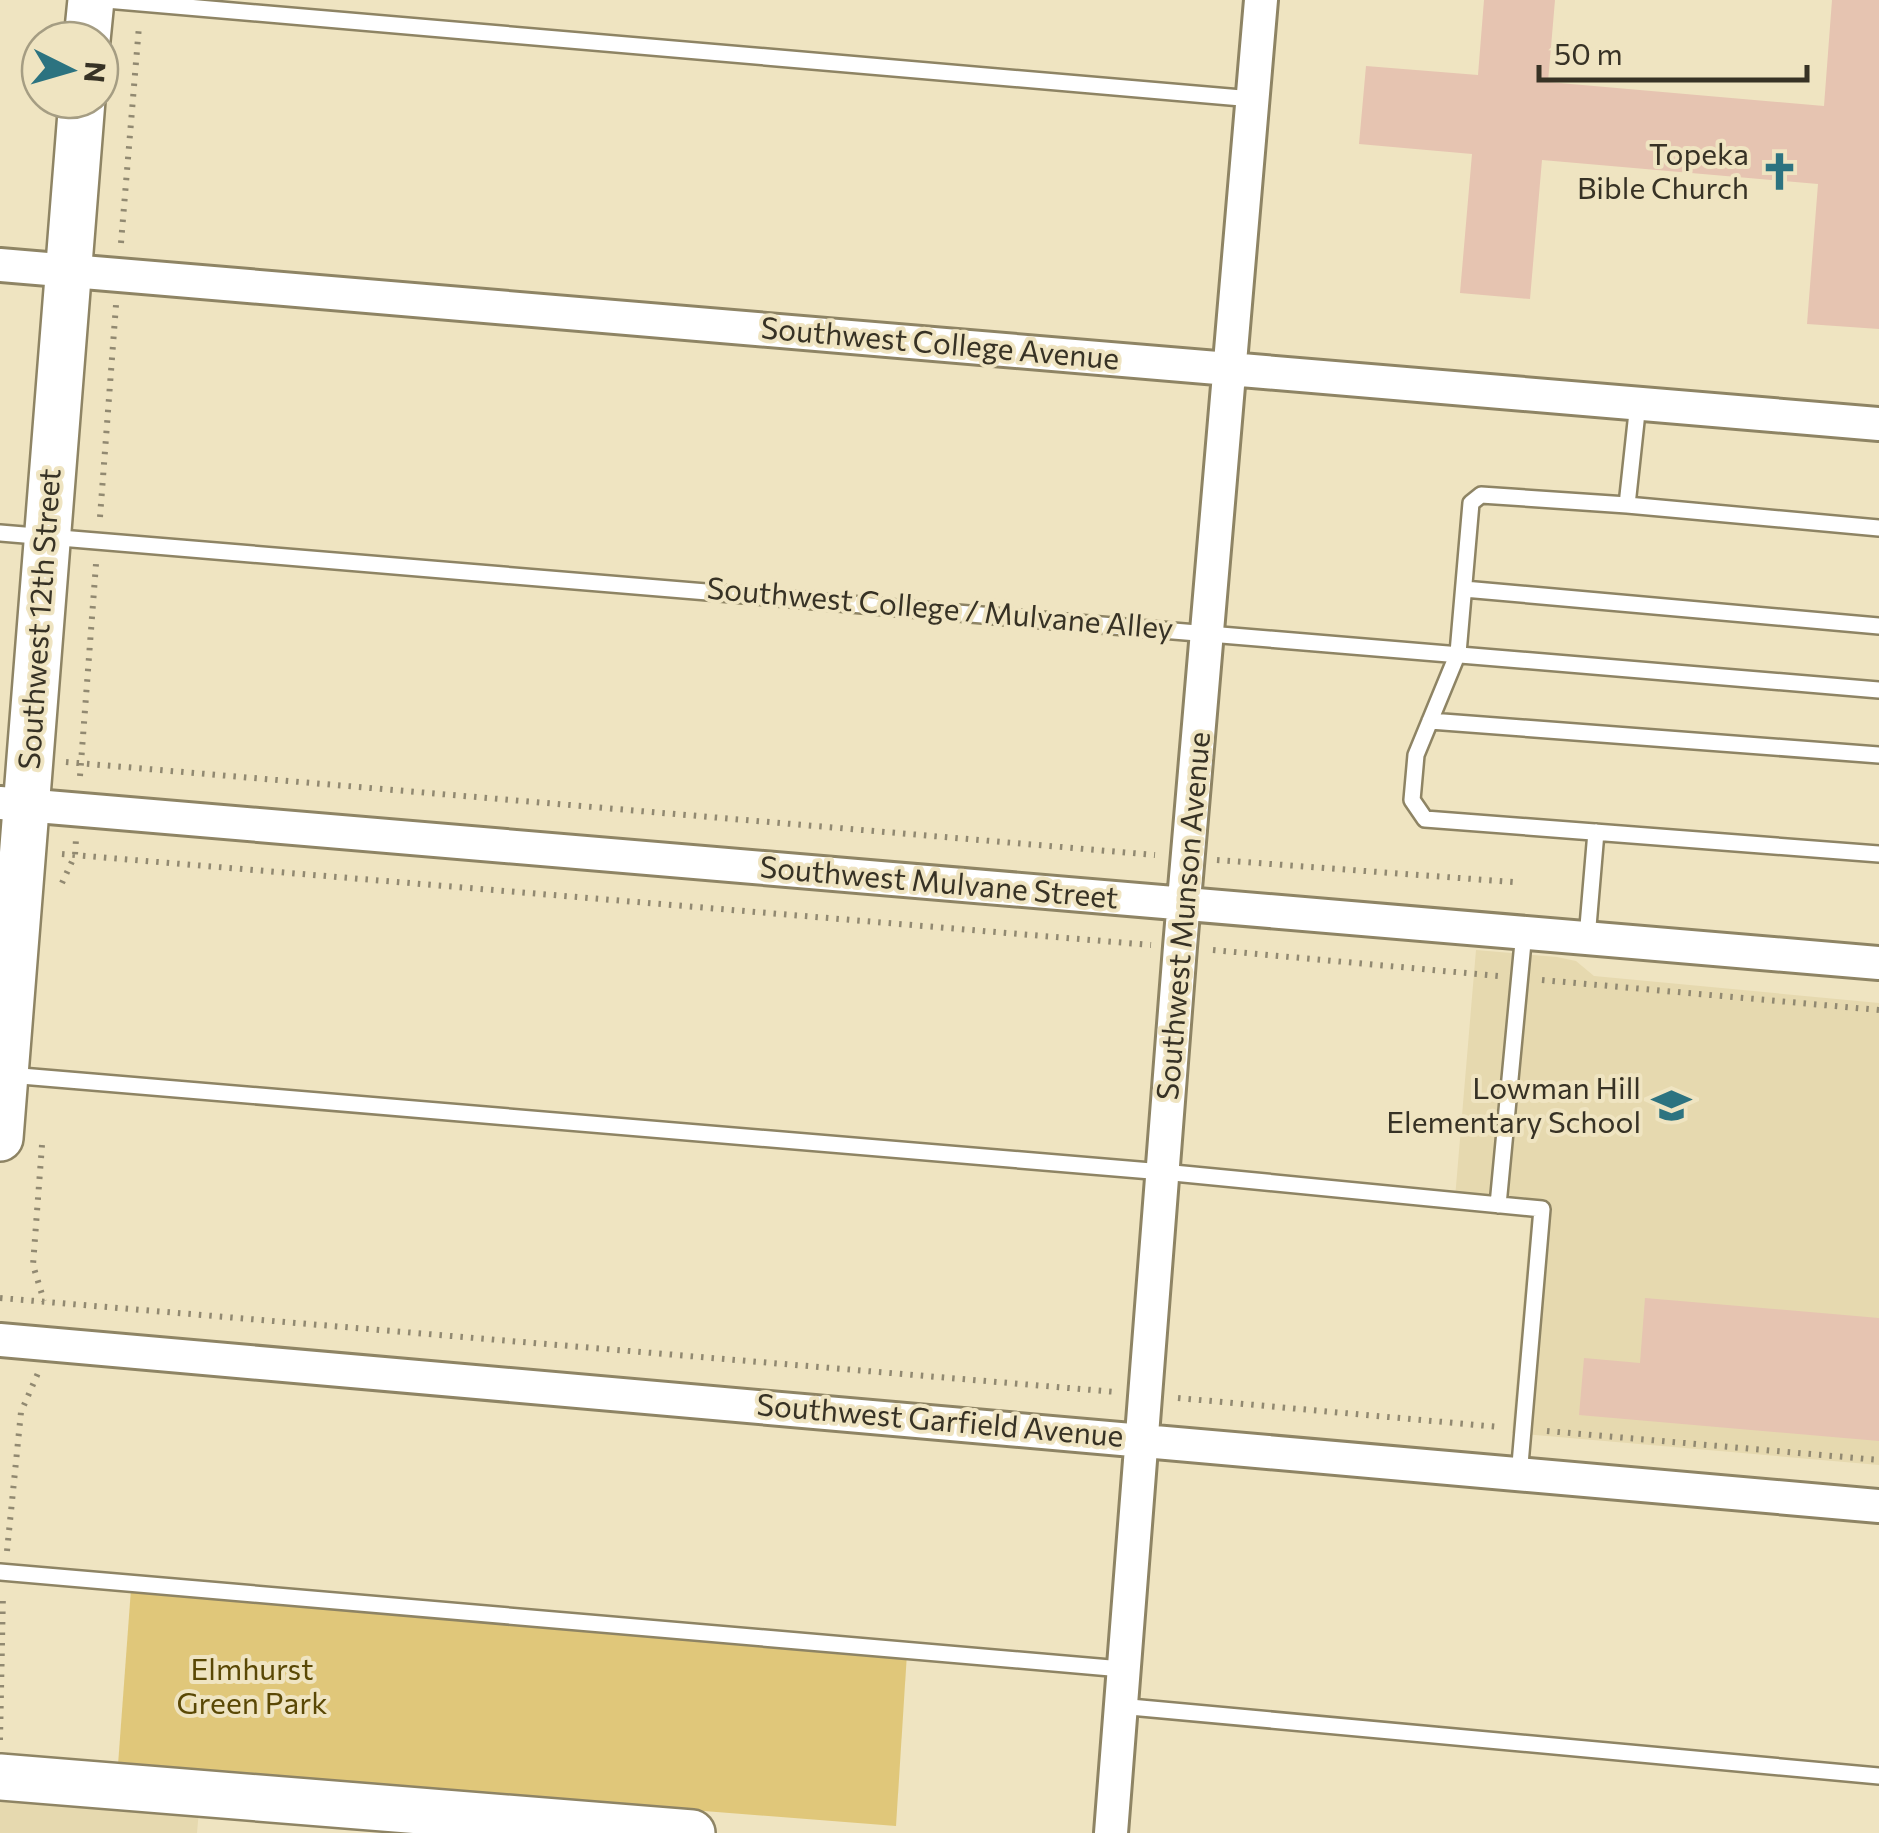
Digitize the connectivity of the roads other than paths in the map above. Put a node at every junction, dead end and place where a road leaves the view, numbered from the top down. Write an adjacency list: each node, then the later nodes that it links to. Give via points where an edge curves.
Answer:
1 (106, 0): 3 (lane)
2 (1261, 0): 3 (street, Southwest Munson Avenue)
3 (1253, 100): 7 (street, Southwest Munson Avenue)
4 (80, 120): 6 (main road, Southwest 12th Street)
5 (0, 265): 6 (street, Southwest College Avenue)
6 (66, 270): 7 (street, Southwest College Avenue); 13 (main road, Southwest 12th Street)
7 (1230, 369): 8 (street, Southwest College Avenue); 16 (street, Southwest Munson Avenue)
8 (1638, 403): 9 (street, Southwest College Avenue); 10 (lane)
9 (1879, 424)
10 (1628, 505): 11 (lane); 14 (lane, via 1482,495 1470,504)
11 (1879, 528)
12 (0, 533): 13 (lane, Southwest College / Mulvane Alley)
13 (46, 537): 16 (lane, Southwest College / Mulvane Alley); 21 (main road, Southwest 12th Street, via 29,760)
14 (1464, 590): 15 (lane); 17 (lane)
15 (1879, 626)
16 (1208, 631): 17 (lane, Southwest College / Mulvane Alley); 24 (street, Southwest Munson Avenue)
17 (1458, 653): 18 (lane, Southwest College / Mulvane Alley); 19 (lane)
18 (1879, 690)
19 (1430, 720): 20 (lane); 22 (lane, via 1416,755 1412,800 1425,819)
20 (1879, 755)
21 (13, 804): 24 (street, Southwest Mulvane Street); 28 (main road, Southwest 12th Street, via 22,850)
22 (1596, 832): 23 (lane); 26 (lane)
23 (1879, 854)
24 (1185, 904): 25 (street, Southwest Mulvane Street); 30 (street, Southwest Munson Avenue)
25 (1524, 932): 26 (street, Southwest Mulvane Street); 31 (lane)
26 (1586, 938): 27 (street, Southwest Mulvane Street)
27 (1879, 962)
28 (17, 1076): 29 (main road, Southwest 12th Street); 30 (lane)
29 (0, 1138)
30 (1163, 1172): 31 (lane); 33 (street, Southwest Munson Avenue)
31 (1498, 1205): 34 (lane, via 1542,1210)
32 (0, 1340): 33 (street, Southwest Garfield Avenue)
33 (1144, 1439): 34 (street, Southwest Garfield Avenue); 37 (street, Southwest Munson Avenue)
34 (1518, 1476): 35 (street, Southwest Garfield Avenue)
35 (1879, 1506)
36 (2, 1572): 37 (lane)
37 (1122, 1669): 38 (street, Southwest Munson Avenue)
38 (1119, 1706): 39 (lane); 42 (street, Southwest Munson Avenue)
39 (1879, 1776)
40 (0, 1777): 41 (main road)
41 (692, 1833)
42 (1111, 1833)

